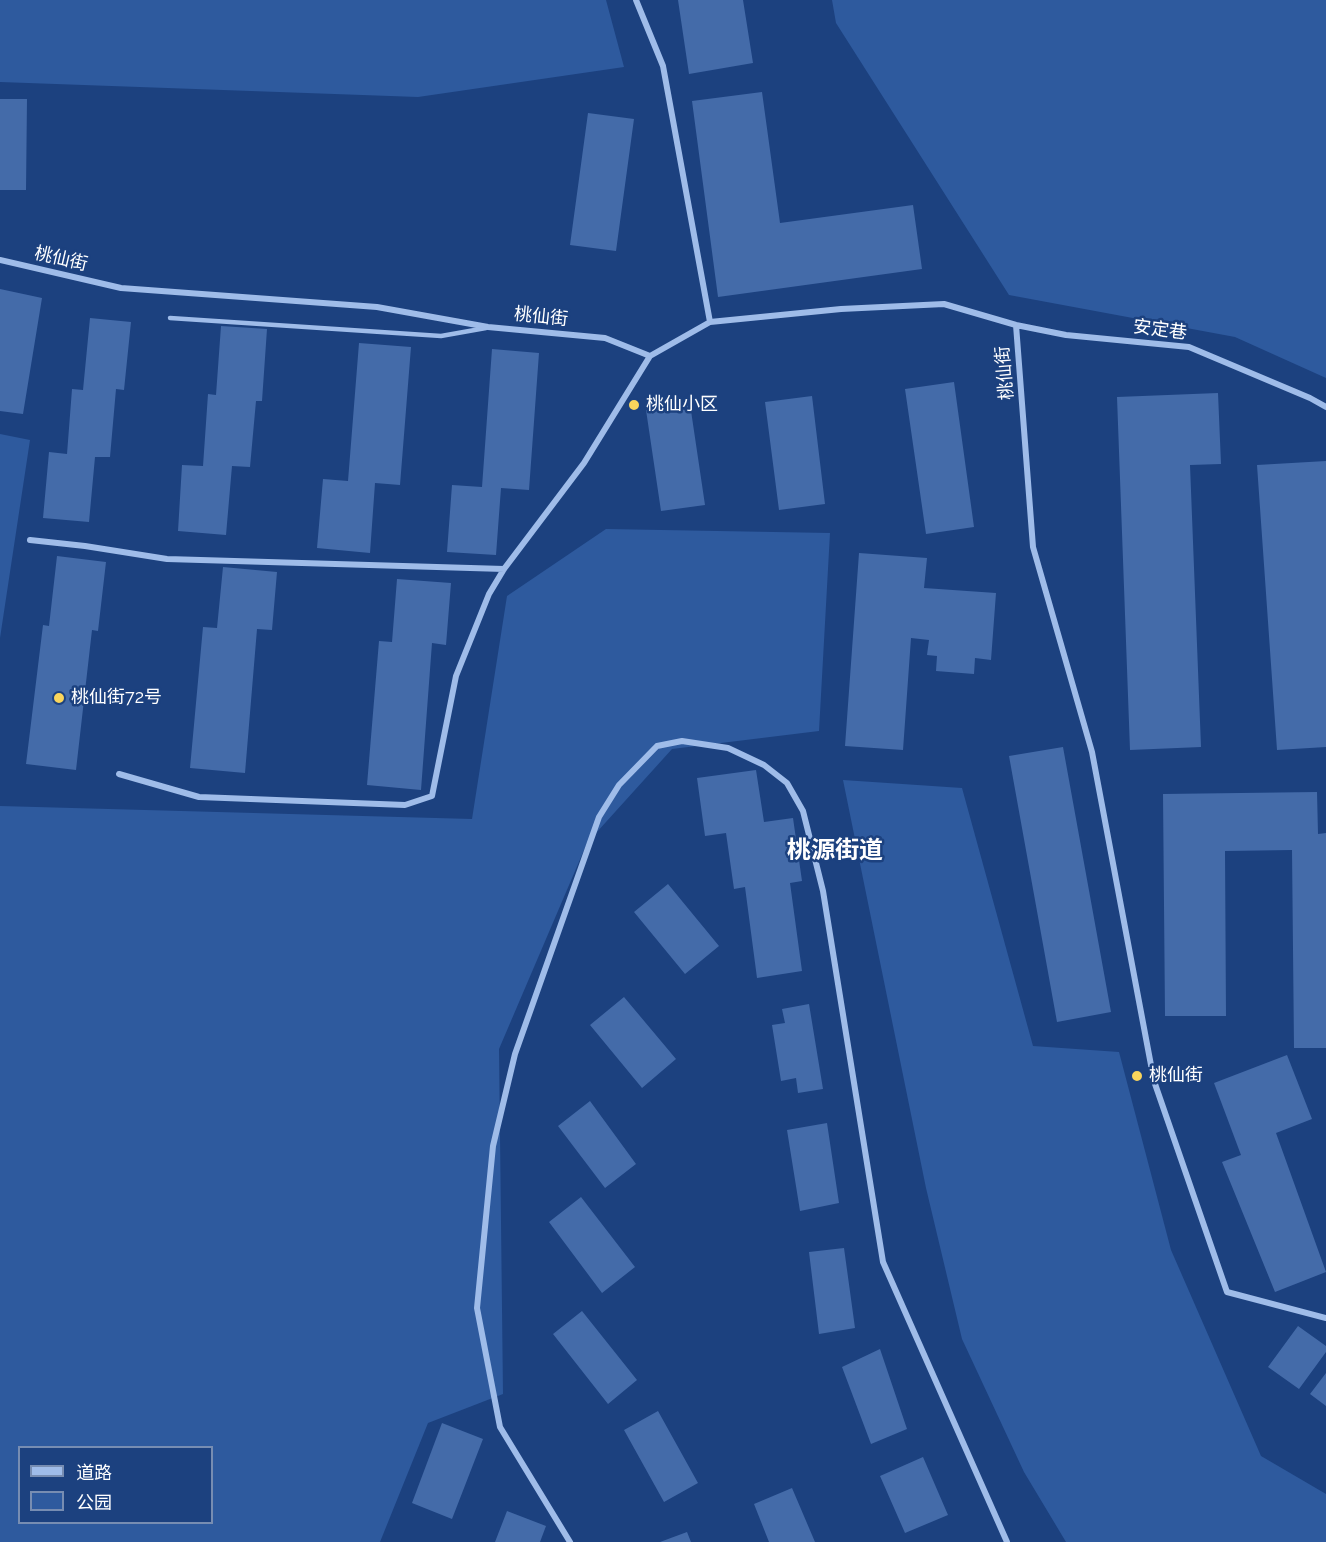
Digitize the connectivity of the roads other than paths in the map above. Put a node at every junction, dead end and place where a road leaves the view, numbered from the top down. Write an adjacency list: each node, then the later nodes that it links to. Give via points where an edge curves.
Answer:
1 (636, 0): 4 (street, via 663,66)
2 (0, 260): 6 (street, 桃仙街, via 121,288 377,307)
3 (170, 318): 6 (lane, via 441,336)
4 (710, 322): 5 (street, 桃仙街, via 944,304); 7 (street, 桃仙街)
5 (1016, 325): 8 (street, 安定巷, via 1066,335 1189,347); 12 (street, 桃仙街, via 1033,547 1092,752 1154,1081 1227,1292)
6 (488, 327): 7 (street, 桃仙街, via 605,338)
7 (650, 356): 10 (street, via 584,463)
8 (1326, 407)
9 (30, 540): 10 (street, via 167,559)
10 (504, 569): 11 (street, via 489,594 456,676 432,796 405,805 199,797)
11 (119, 774)
12 (1326, 1318)
13 (570, 1542): 14 (street, via 500,1427 477,1308 493,1146 515,1054 599,818 619,785 657,746 682,741 728,748 764,765 787,783 803,811 823,891 883,1262)
14 (1006, 1542)

